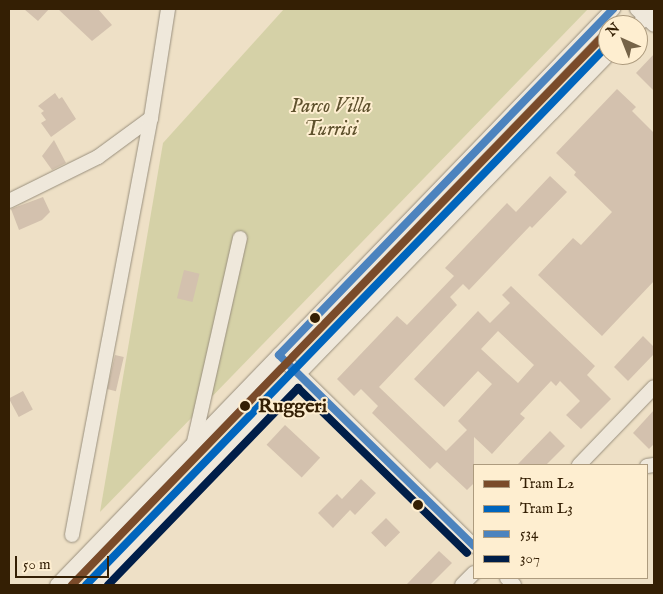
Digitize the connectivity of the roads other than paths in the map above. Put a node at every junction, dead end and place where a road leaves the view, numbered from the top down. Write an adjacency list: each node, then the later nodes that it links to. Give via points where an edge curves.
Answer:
1 (168, 9): 4 (street)
2 (613, 9): 7 (street)
3 (598, 65): 8 (street)
4 (150, 118): 5 (street, via 98,157); 12 (street)
5 (9, 201)
6 (240, 238): 10 (street)
7 (279, 355): 8 (street); 10 (street)
8 (298, 374): 13 (street); 16 (street)
9 (654, 387): 11 (street)
10 (193, 445): 15 (street)
11 (580, 464)
12 (72, 534)
13 (473, 545)
14 (473, 574): 17 (street)
15 (57, 585)
16 (94, 585)
17 (462, 585)

